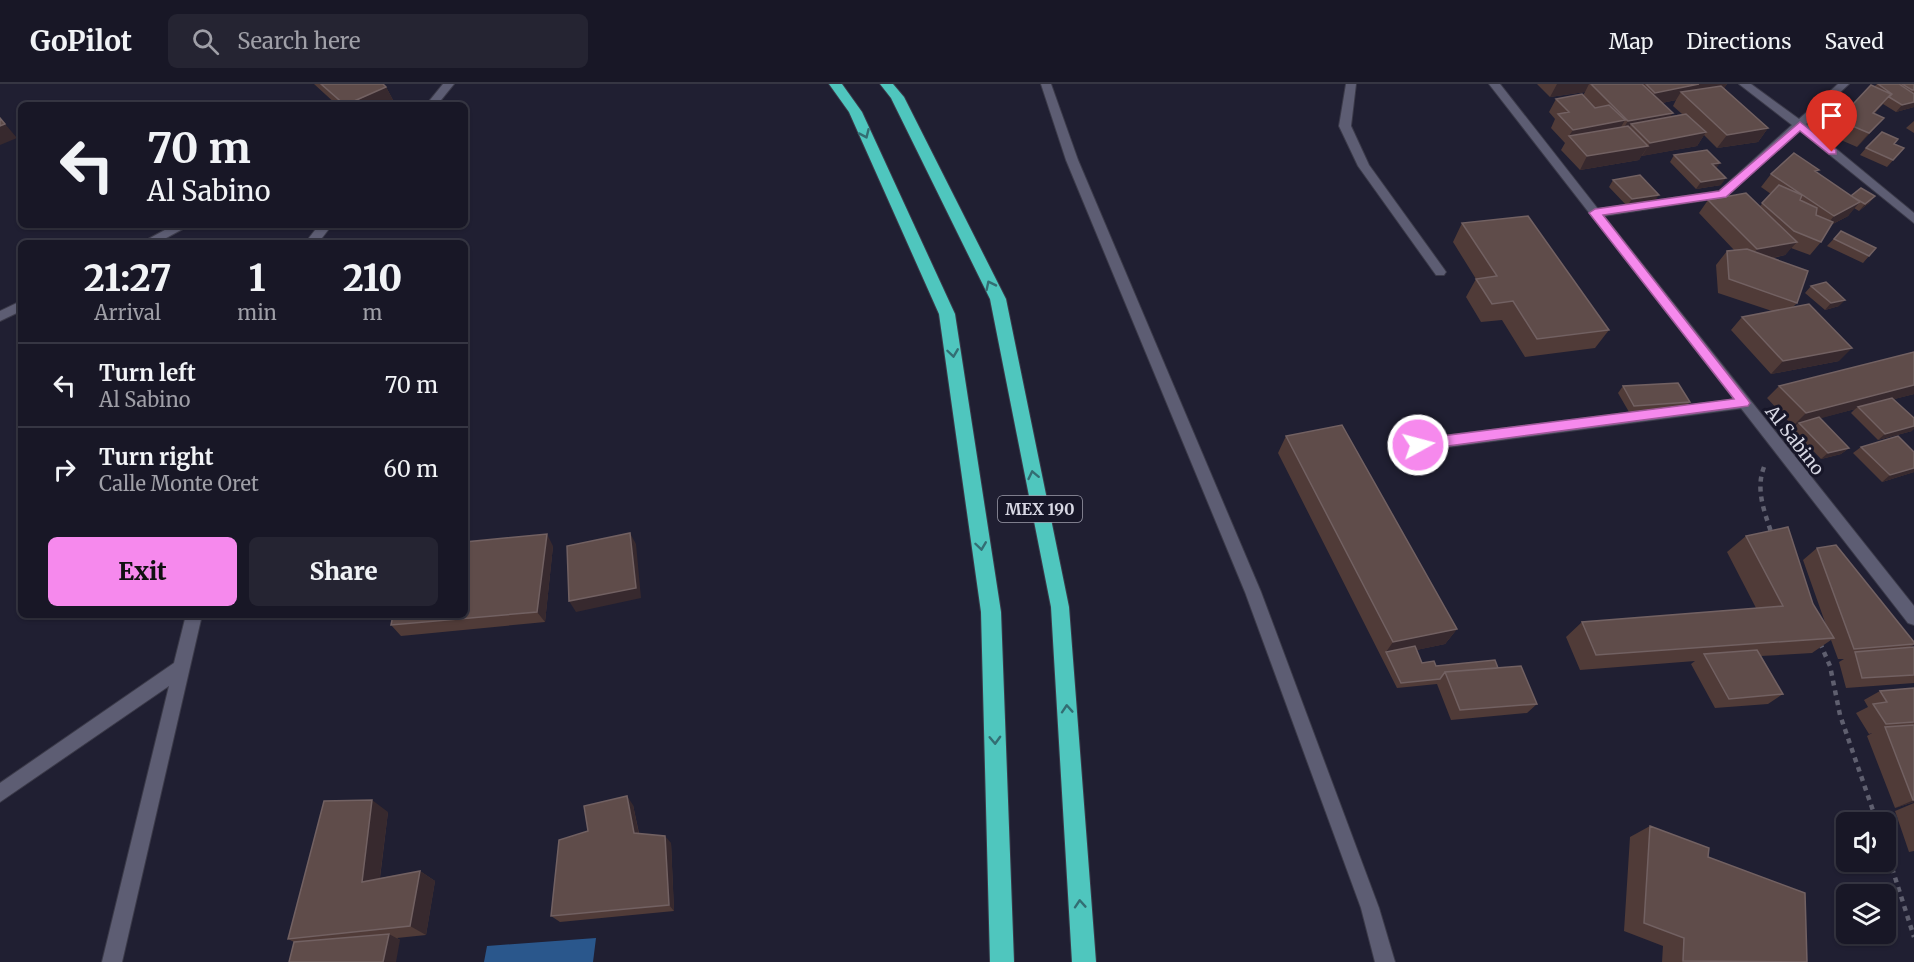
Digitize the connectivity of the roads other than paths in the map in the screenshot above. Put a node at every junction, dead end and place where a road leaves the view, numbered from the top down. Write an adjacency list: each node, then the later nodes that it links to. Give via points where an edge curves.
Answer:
1 (449, 84): 9 (street)
2 (835, 84): 27 (highway, MEX 190, one-way to 27, via 855,112 947,314 991,612)
3 (886, 84): 28 (highway, MEX 190, one-way to 3, via 1060,608 998,300 897,98)
4 (1046, 84): 29 (street, via 1072,160 1253,592 1370,908)
5 (1352, 84): 17 (street, via 1345,126 1364,166)
6 (1494, 84): 11 (street, Al Sabino)
7 (1744, 84): 10 (street)
8 (1844, 84): 10 (street)
9 (431, 102)
10 (1800, 125): 11 (street, via 1722,194); 12 (street)
11 (1595, 213): 20 (street, Al Sabino)
12 (1914, 219)
13 (178, 228): 15 (street)
14 (324, 228): 16 (street)
15 (153, 240)
16 (314, 240)
17 (1440, 272)
18 (18, 307): 19 (street)
19 (0, 316)
20 (1744, 403): 21 (street); 23 (street, Al Sabino)
21 (1418, 445)
22 (193, 618): 24 (street)
23 (1914, 618)
24 (181, 668): 25 (street); 26 (street)
25 (0, 793)
26 (112, 962)
27 (1002, 962)
28 (1084, 962)
29 (1385, 962)

